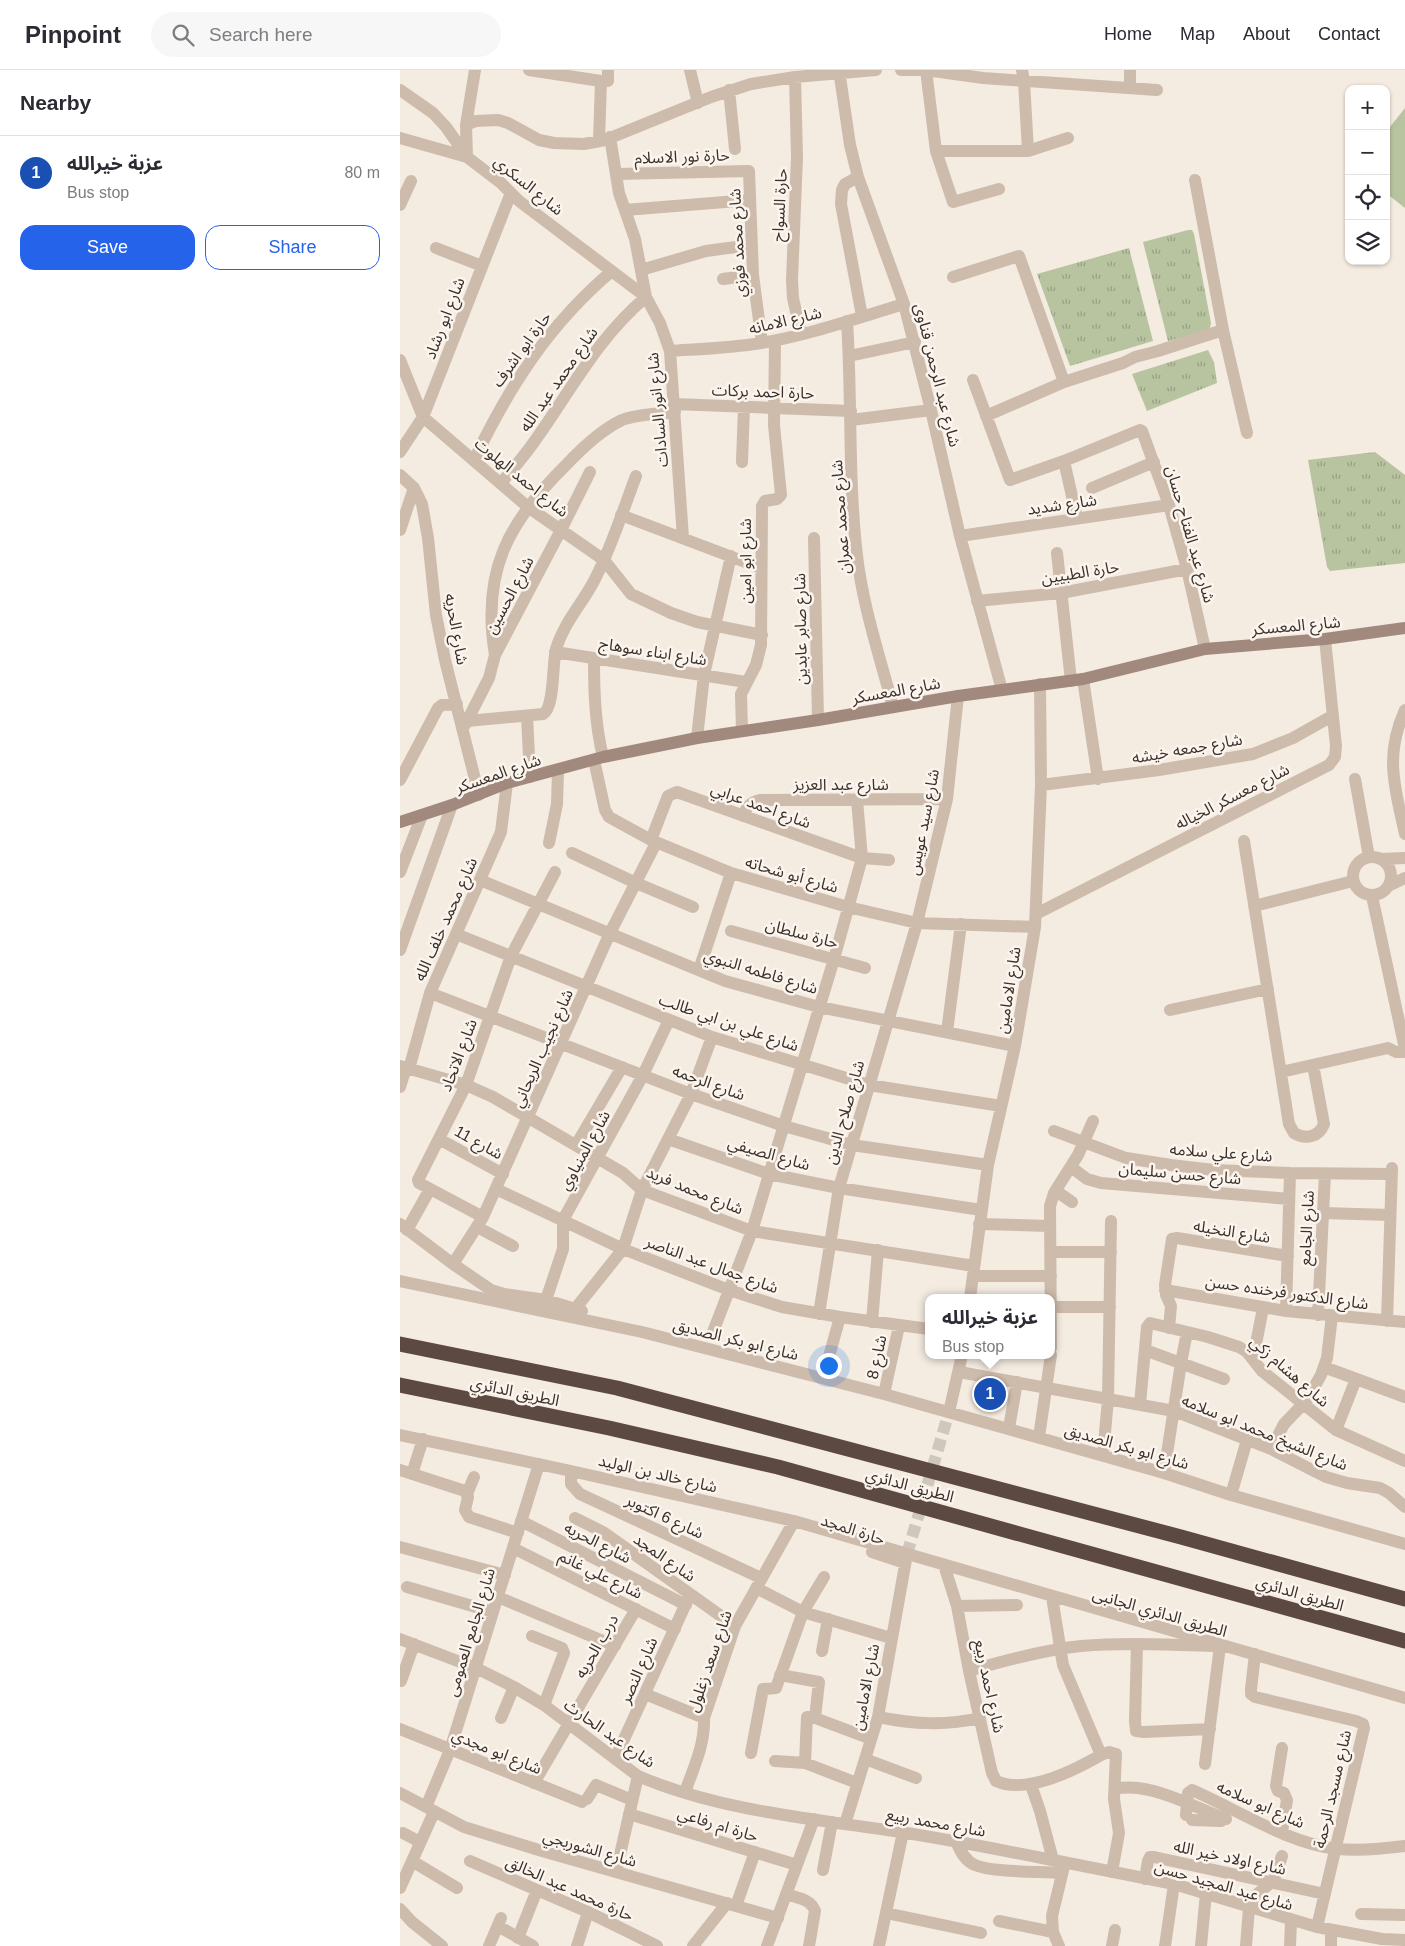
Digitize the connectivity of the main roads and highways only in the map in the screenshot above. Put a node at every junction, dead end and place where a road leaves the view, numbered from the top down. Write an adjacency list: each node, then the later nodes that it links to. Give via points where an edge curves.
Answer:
1 (400, 1344): 3 (highway, الطريق الدائري, via 617,1388)
2 (400, 1385): 4 (highway, الطريق الدائري, via 778,1467)
3 (1405, 1599)
4 (1405, 1641)

